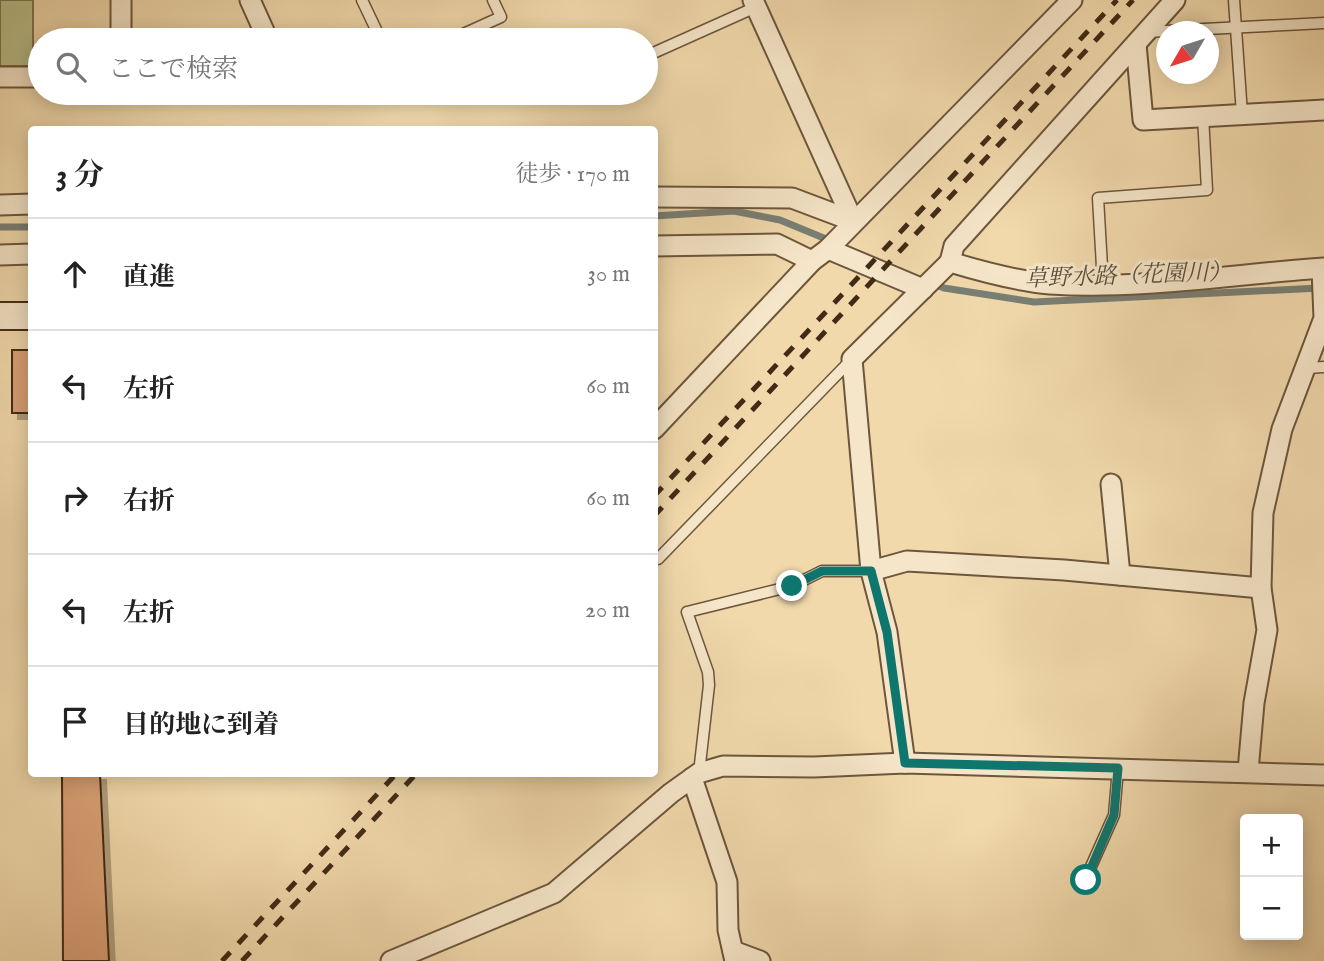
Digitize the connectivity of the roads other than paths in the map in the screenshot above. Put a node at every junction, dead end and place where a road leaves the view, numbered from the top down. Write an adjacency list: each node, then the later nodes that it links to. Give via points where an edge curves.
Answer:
1 (121, 0): 10 (street)
2 (250, 0): 11 (street)
3 (362, 0): 12 (lane)
4 (493, 0): 13 (lane, via 501,17)
5 (1175, 0): 15 (street)
6 (1234, 0): 14 (lane)
7 (1068, 1): 25 (street)
8 (755, 4): 16 (lane); 25 (street)
9 (1324, 23): 14 (lane)
10 (121, 28)
11 (263, 28)
12 (375, 28)
13 (477, 28)
14 (1236, 28): 15 (lane); 20 (lane)
15 (1140, 38): 21 (street, via 1143,120); 31 (street, via 954,246)
16 (658, 51)
17 (0, 77): 18 (street)
18 (28, 77)
19 (1324, 110): 20 (street)
20 (1242, 114): 21 (street)
21 (1203, 116): 33 (lane, via 1207,190 1098,198)
22 (658, 198): 25 (street, via 792,198)
23 (28, 204): 24 (street)
24 (0, 205)
25 (853, 221): 27 (street)
26 (658, 246): 30 (street, via 777,244)
27 (828, 249): 30 (street); 34 (street)
28 (28, 254): 29 (street)
29 (0, 255)
30 (812, 261): 39 (street)
31 (950, 262): 33 (street, via 999,277 1049,284); 34 (street)
32 (1323, 269): 33 (street); 38 (street, via 1324,318)
33 (1103, 284)
34 (923, 289): 37 (street)
35 (0, 316): 36 (street)
36 (28, 316)
37 (852, 359): 41 (lane); 42 (street)
38 (1316, 367): 44 (street, via 1277,446 1263,513)
39 (658, 425)
40 (1111, 484): 43 (street)
41 (659, 559)
42 (871, 571): 43 (street, via 907,561); 45 (street, via 887,632); 49 (lane, via 822,571 792,586 687,612 709,685)
43 (1120, 575): 44 (street)
44 (1261, 588): 47 (street, via 1267,629)
45 (905, 763): 46 (street); 49 (street, via 723,766)
46 (1118, 768): 47 (street); 50 (lane, via 1114,815)
47 (1248, 771): 48 (street)
48 (1324, 775)
49 (695, 776): 51 (street, via 727,882 727,930); 52 (street, via 554,893)
50 (1086, 880)
51 (734, 956): 53 (street)
52 (391, 961)
53 (760, 961)

